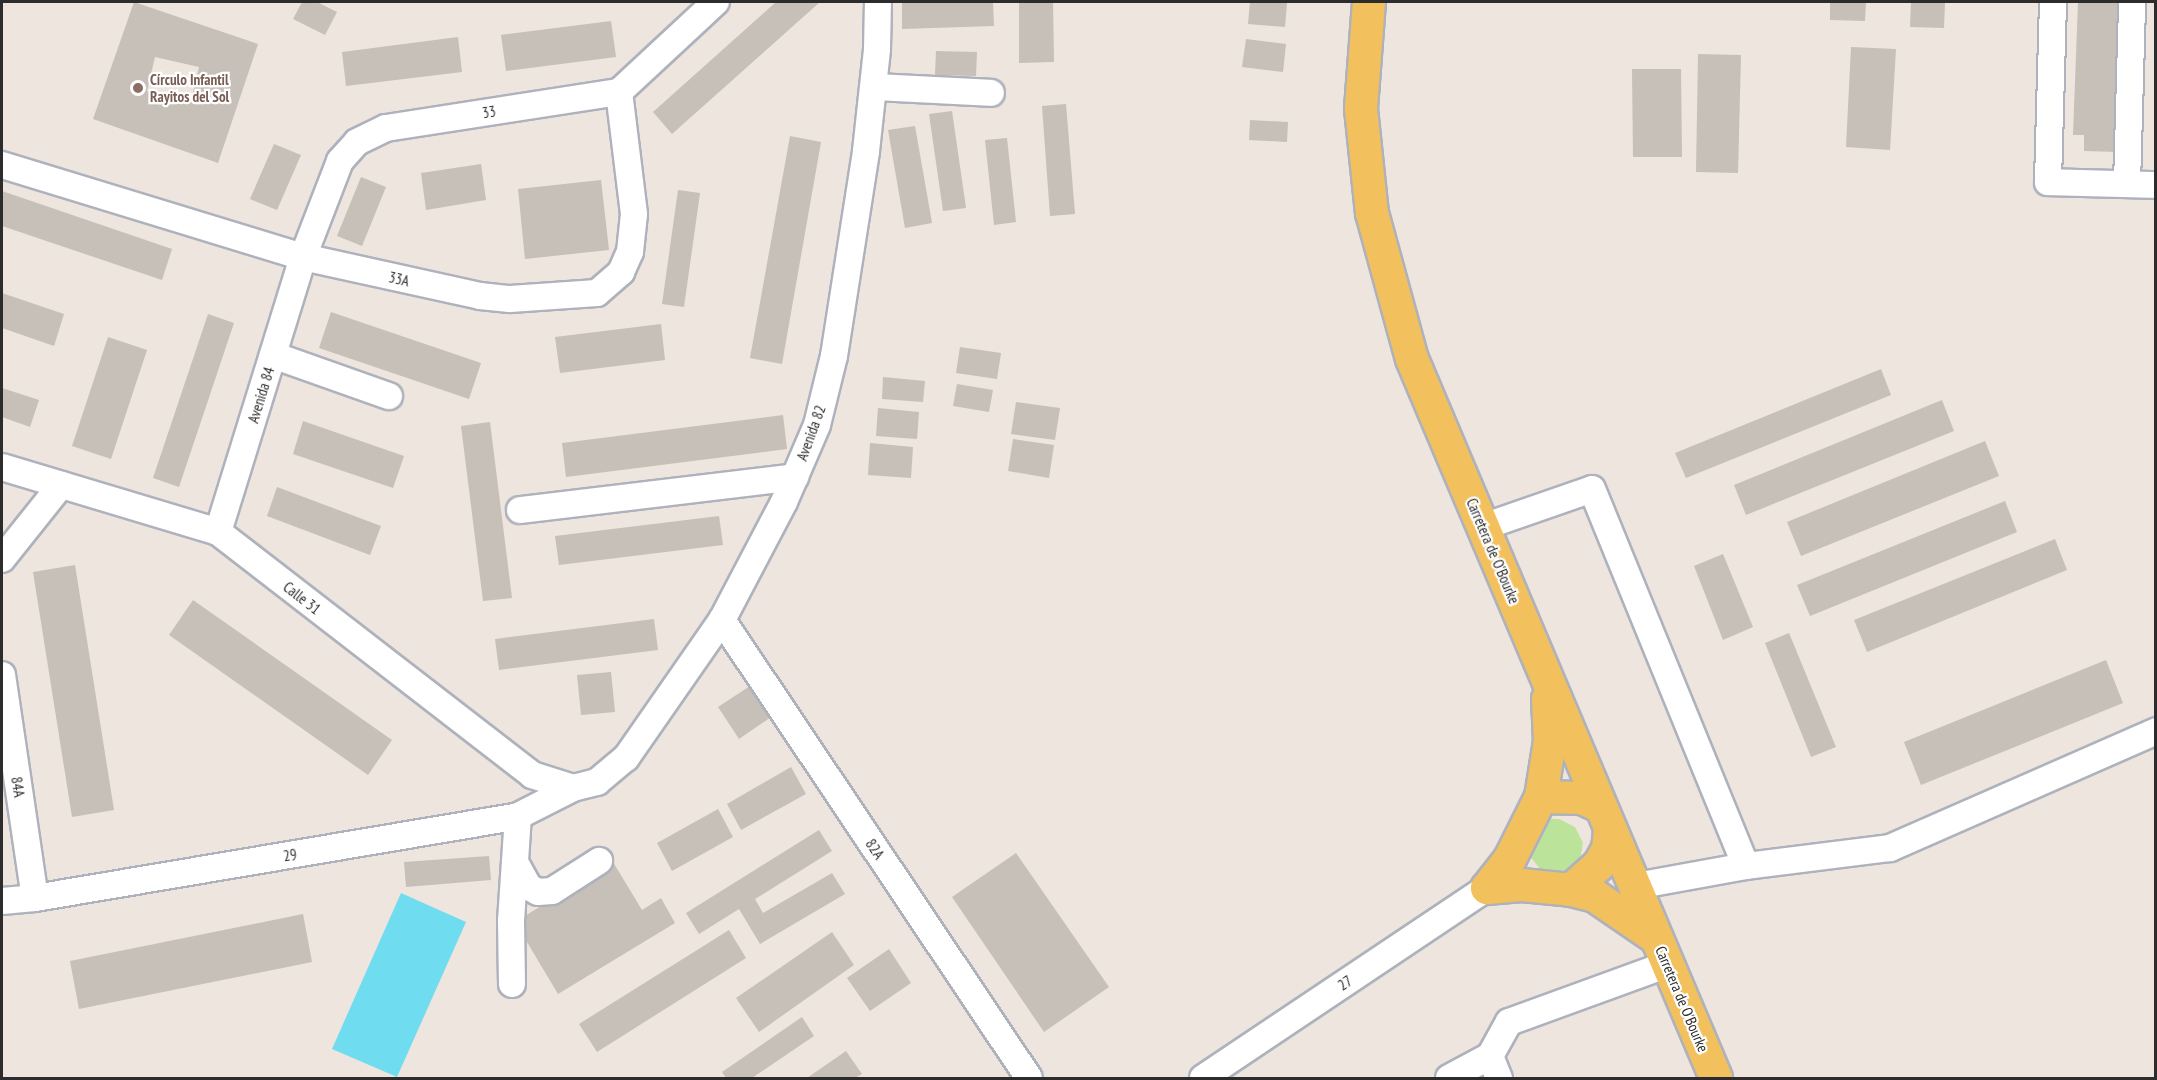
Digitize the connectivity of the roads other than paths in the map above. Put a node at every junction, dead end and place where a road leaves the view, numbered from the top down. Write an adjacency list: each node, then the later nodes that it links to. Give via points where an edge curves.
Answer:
1 (716, 2): 7 (street)
2 (878, 2): 6 (street, Avenida 82)
3 (1369, 2): 19 (main road, Carretera de O'Bourke, via 1361,109 1372,213 1412,359)
4 (2053, 2): 10 (street, via 2048,182)
5 (2132, 2): 10 (street)
6 (874, 87): 8 (street); 16 (street, Avenida 82, via 834,356 818,425)
7 (619, 92): 12 (street, 33, via 386,128 357,142 340,161); 12 (street, 33A, via 633,224 630,252 621,272 597,293 510,299 480,296)
8 (991, 93)
9 (2, 165): 12 (street, 33A)
10 (2127, 184): 11 (street)
11 (2156, 185)
12 (303, 257): 13 (street, Avenida 84)
13 (273, 355): 14 (street); 20 (street, Avenida 84)
14 (389, 396)
15 (2, 467): 17 (street, Calle 31)
16 (795, 477): 18 (street); 22 (street, Avenida 82)
17 (61, 484): 20 (street, Calle 31); 21 (street)
18 (520, 510)
19 (1483, 527): 24 (main road, Carretera de O'Bourke); 32 (street, via 1592,489)
20 (218, 532): 26 (street, Calle 31, via 532,775)
21 (2, 559)
22 (722, 620): 26 (street, Avenida 82, via 626,758 597,782); 41 (street, 82A)
23 (2, 675): 36 (street, 84A)
24 (1548, 677): 27 (main road, via 1550,741); 29 (main road, Carretera de O'Bourke)
25 (2156, 731): 32 (street, via 1890,848)
26 (573, 788): 28 (street, 29)
27 (1540, 797): 29 (main road, via 1582,798); 34 (main road, via 1510,859)
28 (518, 816): 31 (street); 36 (street, 29)
29 (1604, 818): 33 (main road, Carretera de O'Bourke); 35 (main road, via 1608,849 1599,865)
30 (599, 861): 31 (street, via 552,891 538,892 529,887)
31 (516, 864): 39 (street, via 511,921)
32 (1746, 866): 33 (street)
33 (1636, 886): 38 (main road, Carretera de O'Bourke)
34 (1487, 888): 35 (main road, via 1522,885); 42 (street, 27)
35 (1570, 890): 38 (main road, via 1594,896)
36 (35, 898): 37 (street, 29)
37 (2, 901)
38 (1662, 951): 40 (street, via 1509,1022); 44 (main road, Carretera de O'Bourke)
39 (512, 984)
40 (1495, 1067): 43 (street)
41 (1029, 1078)
42 (1203, 1078)
43 (1449, 1078)
44 (1716, 1078)

